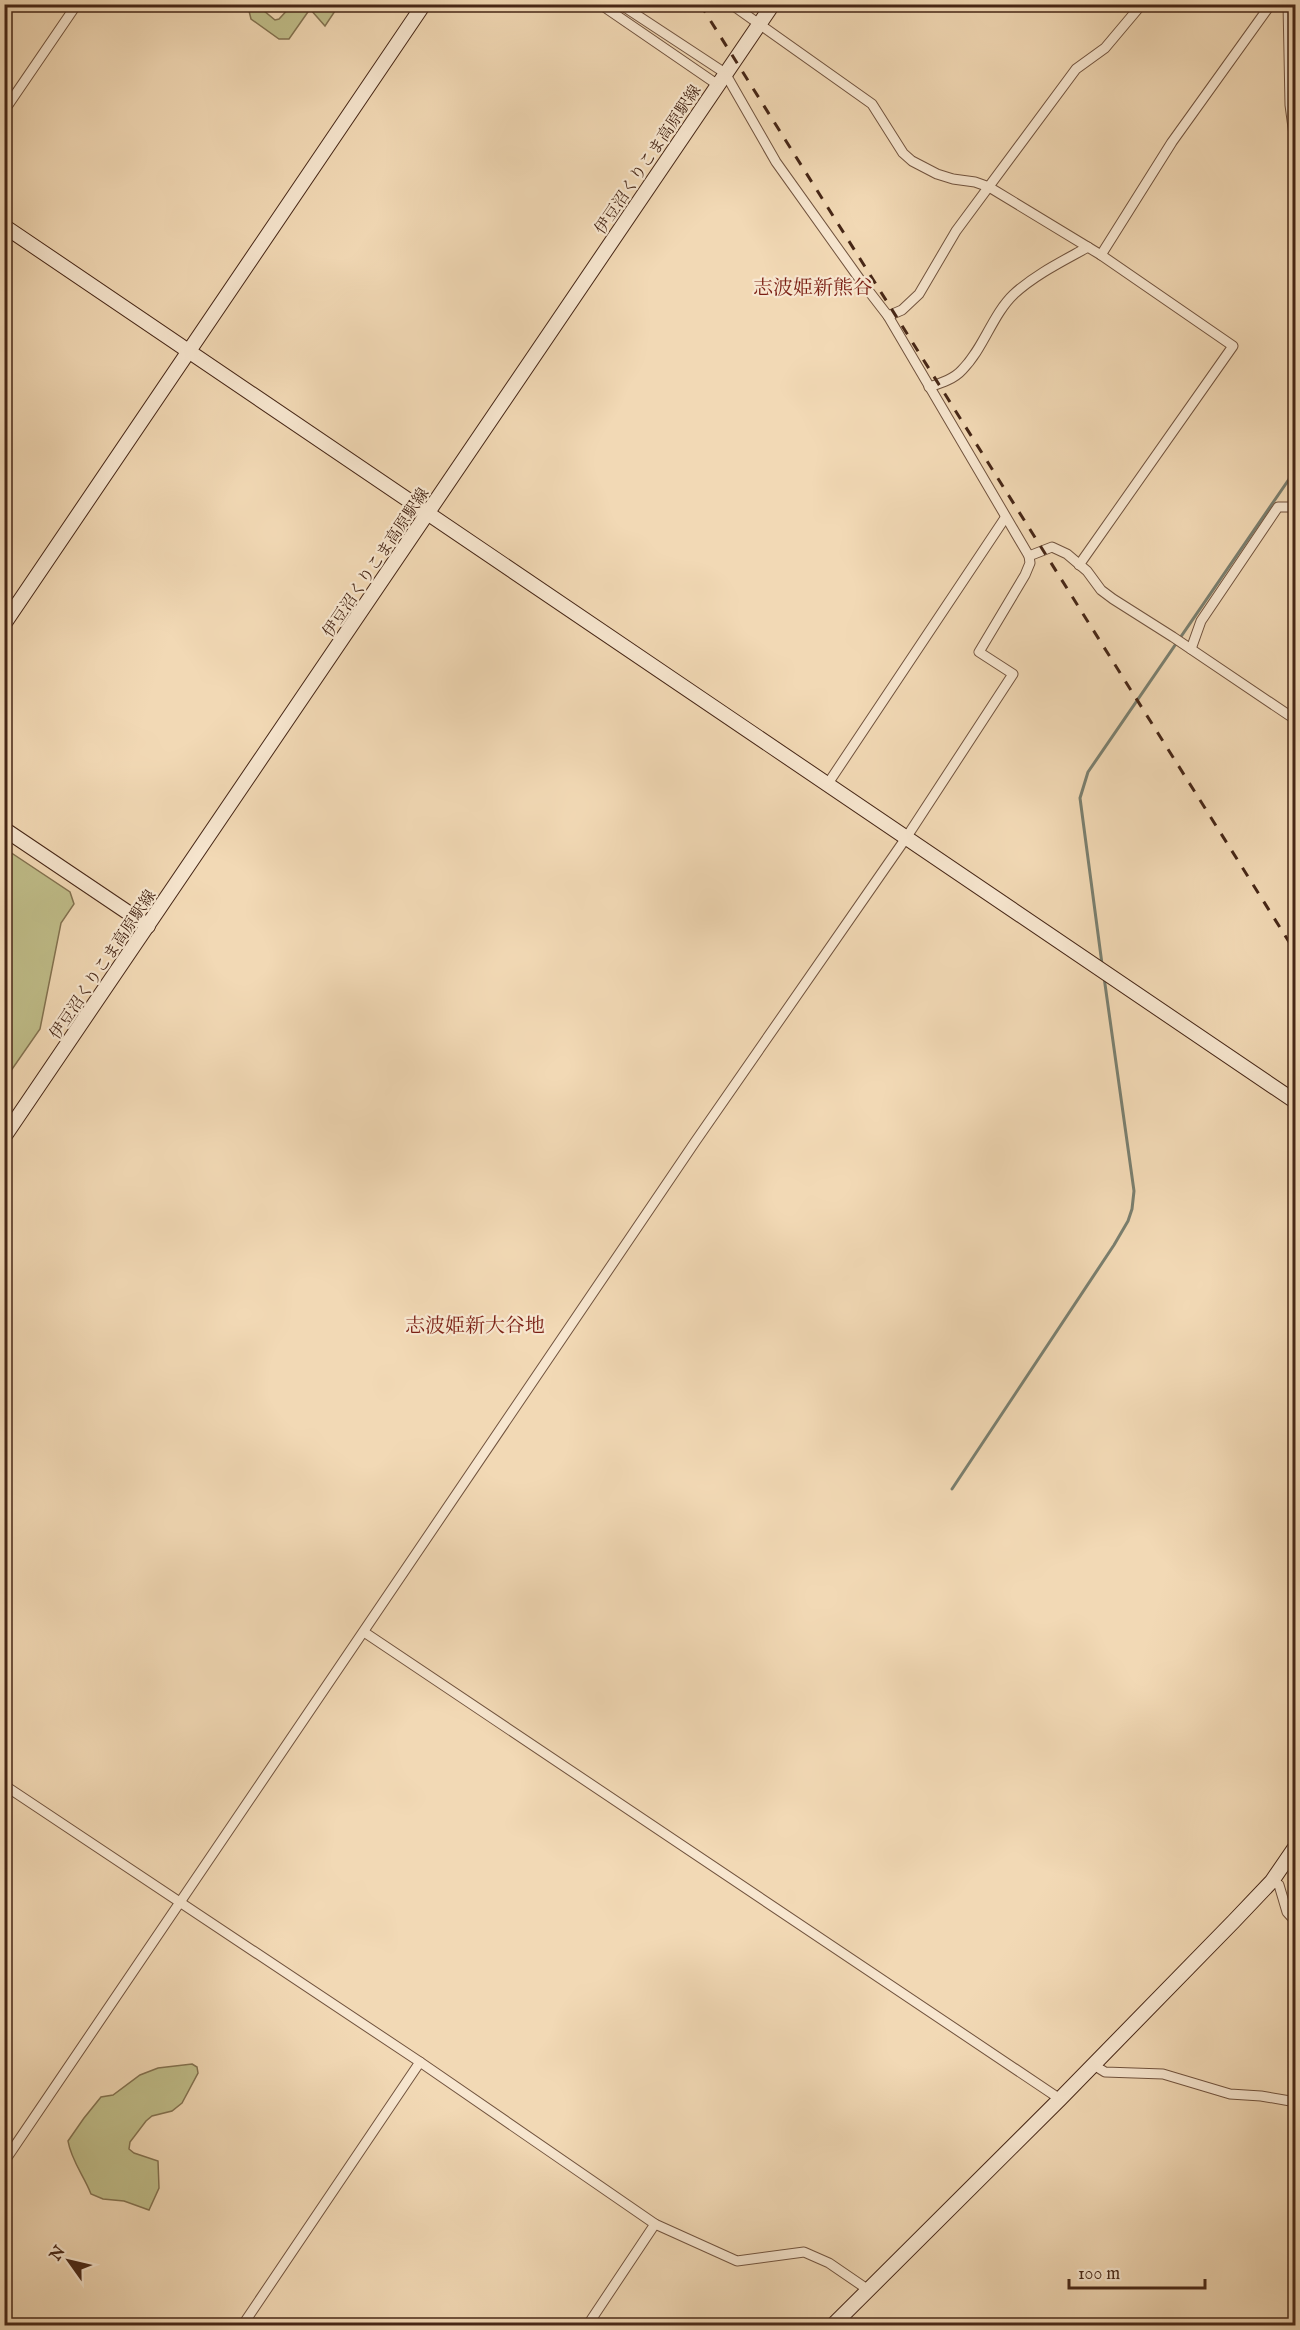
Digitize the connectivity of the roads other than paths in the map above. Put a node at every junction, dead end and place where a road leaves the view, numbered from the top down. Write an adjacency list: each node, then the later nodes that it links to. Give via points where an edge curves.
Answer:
1 (77, 4): 14 (street)
2 (424, 4): 21 (street)
3 (620, 4): 11 (street)
4 (731, 4): 10 (street)
5 (773, 4): 10 (street, 伊豆沼くりこま高原駅線)
6 (1142, 4): 16 (street, via 1105,48 1076,69)
7 (1270, 4): 19 (street, via 1172,142)
8 (1288, 4): 15 (street, via 1290,105)
9 (601, 5): 12 (street)
10 (760, 23): 13 (street, 伊豆沼くりこま高原駅線); 16 (street, via 872,104 912,161 937,174)
11 (653, 26): 12 (street); 13 (street)
12 (656, 42): 13 (street)
13 (722, 79): 20 (street, via 776,162); 24 (street, 伊豆沼くりこま高原駅線)
14 (4, 111)
15 (1296, 150)
16 (989, 187): 18 (street); 20 (street, via 956,231 919,294 902,310)
17 (4, 226): 21 (street)
18 (1088, 247): 19 (street); 22 (street, via 1014,294 962,370)
19 (1101, 255): 27 (street, via 1233,346)
20 (888, 316): 22 (street)
21 (189, 352): 24 (street); 28 (street)
22 (929, 387): 25 (street)
23 (1296, 507): 29 (street, via 1278,507 1201,621)
24 (428, 514): 31 (street); 34 (street, 伊豆沼くりこま高原駅線)
25 (1005, 518): 26 (street); 31 (street)
26 (1029, 556): 27 (street, via 1052,546); 33 (street, via 1025,575 979,652 1013,674)
27 (1079, 565): 29 (street, via 1101,590)
28 (4, 624)
29 (1188, 647): 30 (street)
30 (1296, 720)
31 (827, 784): 33 (street)
32 (4, 829): 34 (street)
33 (906, 838): 35 (street); 37 (street)
34 (148, 926): 36 (street, 伊豆沼くりこま高原駅線)
35 (1296, 1102)
36 (4, 1137)
37 (364, 1632): 41 (street); 45 (street)
38 (4, 1785): 41 (street)
39 (1296, 1846): 40 (street)
40 (1272, 1881): 42 (street, via 1279,1885 1287,1912); 44 (street)
41 (181, 1903): 43 (street); 47 (street)
42 (1296, 1922)
43 (420, 2062): 48 (street); 50 (street)
44 (1092, 2064): 45 (street); 46 (street, via 1105,2072 1163,2074 1230,2094)
45 (1060, 2099): 49 (street)
46 (1296, 2102)
47 (4, 2162)
48 (655, 2224): 49 (street, via 737,2261 804,2252 829,2263); 51 (street)
49 (867, 2289): 52 (street)
50 (242, 2325)
51 (587, 2325)
52 (832, 2325)

